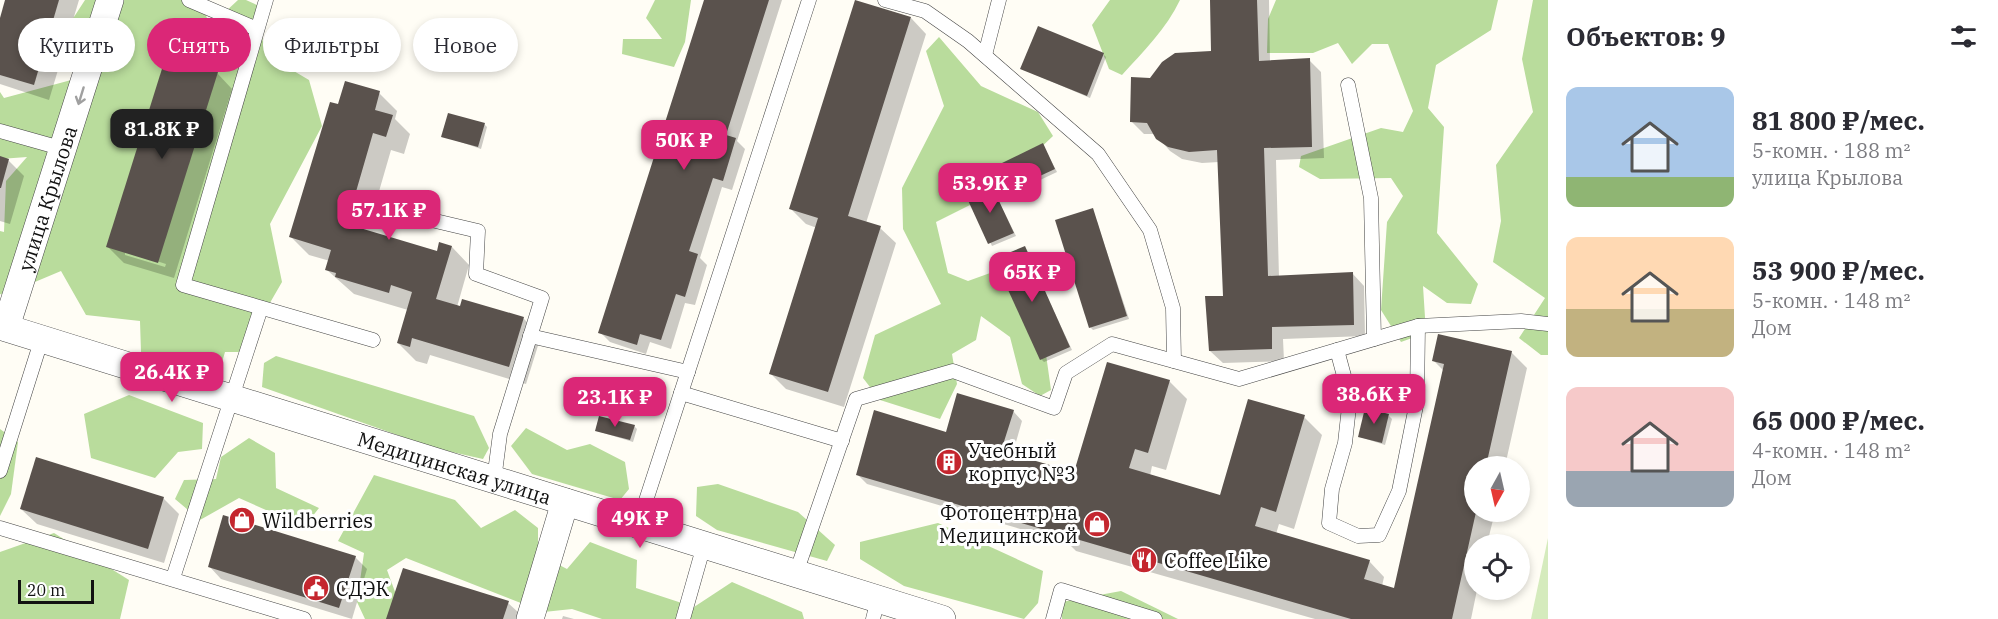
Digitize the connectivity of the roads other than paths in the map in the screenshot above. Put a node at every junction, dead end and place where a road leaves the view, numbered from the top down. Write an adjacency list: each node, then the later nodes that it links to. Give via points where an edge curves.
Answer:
1 (110, 0): 11 (street, улица Крылова, one-way to 11)
2 (189, 0): 7 (lane)
3 (266, 0): 7 (lane)
4 (809, 0): 23 (lane)
5 (885, 0): 8 (lane, via 925,11)
6 (999, 0): 8 (lane)
7 (257, 29): 13 (lane, via 183,285)
8 (985, 56): 22 (lane, via 1098,154 1150,230 1173,308)
9 (1348, 84): 19 (lane, via 1371,198)
10 (0, 131): 11 (lane)
11 (64, 149): 15 (street, улица Крылова)
12 (372, 207): 17 (lane, via 478,231 476,274 542,298)
13 (261, 308): 20 (lane); 25 (lane)
14 (1548, 324): 16 (lane, via 1521,321)
15 (3, 326): 18 (street, Медицинская улица)
16 (1418, 326): 19 (lane); 21 (lane, via 1417,401 1399,492 1379,535 1358,536 1329,523 1350,398)
17 (530, 336): 23 (lane); 28 (lane, via 500,434)
18 (42, 338): 25 (street, Медицинская улица); 27 (lane)
19 (1374, 339): 21 (lane)
20 (373, 340)
21 (1337, 350): 22 (lane, via 1239,379)
22 (1174, 361): 26 (lane, via 1112,344 1066,373 1054,408 953,371 856,399)
23 (688, 372): 24 (lane)
24 (681, 393): 26 (lane); 30 (lane)
25 (233, 398): 28 (street, Медицинская улица); 34 (lane)
26 (842, 441): 33 (lane)
27 (0, 471)
28 (494, 480): 29 (street, Медицинская улица)
29 (565, 502): 30 (street, Медицинская улица); 37 (street)
30 (639, 525): 32 (street, Медицинская улица)
31 (0, 528): 34 (lane)
32 (704, 545): 33 (street, Медицинская улица); 38 (lane)
33 (796, 573): 35 (street, Медицинская улица)
34 (173, 578): 36 (lane)
35 (875, 609): 39 (street, Медицинская улица)
36 (304, 619)
37 (530, 619)
38 (683, 619)
39 (942, 619)
40 (1053, 619): 41 (lane, via 1060,590)
41 (1155, 619)

